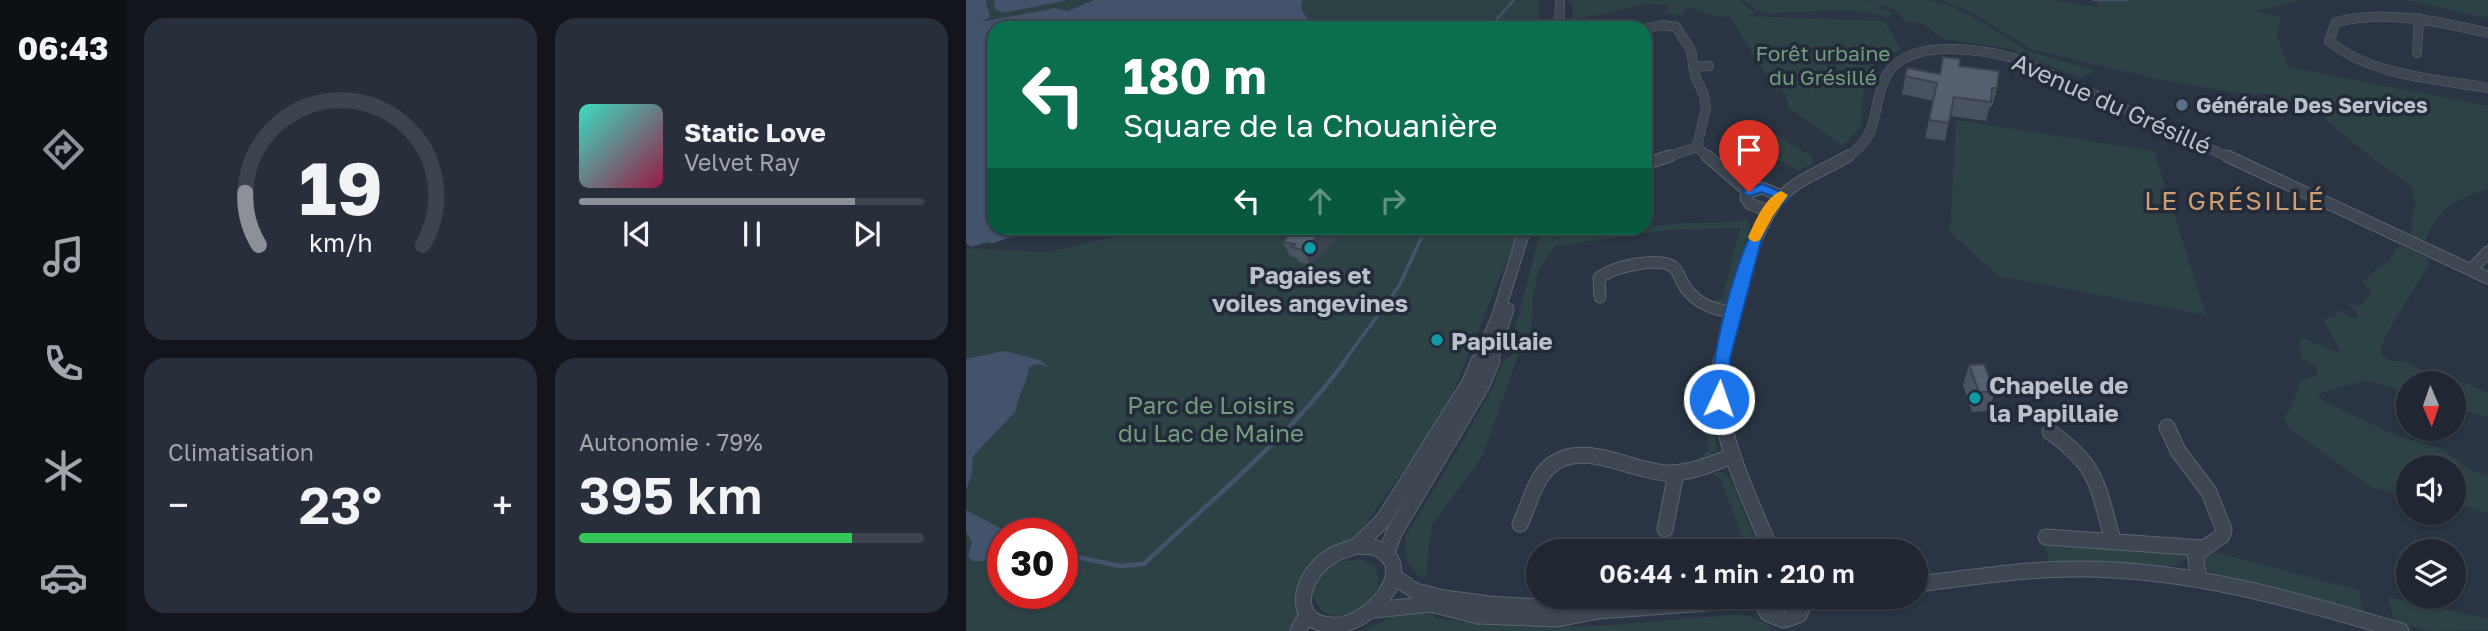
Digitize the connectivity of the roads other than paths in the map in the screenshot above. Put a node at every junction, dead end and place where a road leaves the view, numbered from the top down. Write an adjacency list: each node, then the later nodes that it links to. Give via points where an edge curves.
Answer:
1 (1552, 0): 4 (street)
2 (1560, 0): 5 (street)
3 (2420, 18): 7 (street); 8 (street); 11 (street, via 2342,20 2336,22 2329,41 2351,56 2377,65)
4 (1553, 21)
5 (1559, 21)
6 (1652, 27): 10 (street, via 1670,21 1688,42)
7 (2488, 33)
8 (2417, 53)
9 (1709, 66): 10 (street)
10 (1693, 67): 12 (street, via 1706,107)
11 (2488, 88)
12 (1697, 146): 13 (street); 14 (street)
13 (1652, 162)
14 (1749, 192): 15 (street, via 1762,188); 16 (street, via 1750,204)
15 (1782, 196): 16 (street, Avenue du Grésillé); 20 (street, Avenue du Grésillé, via 1865,142 1876,122 1888,72 1897,64 1915,55 1951,49 1996,53 2028,63)
16 (1769, 211): 23 (street, Avenue du Grésillé, via 1755,238)
17 (1523, 235): 33 (street, via 1495,325 1469,384 1384,519)
18 (1531, 235): 35 (street, via 1487,373 1394,533)
19 (2488, 252): 20 (street)
20 (2471, 270): 21 (street, Avenue du Grésillé)
21 (2488, 278)
22 (1600, 297): 23 (street, via 1599,278 1608,270 1664,264 1676,270 1694,300 1714,310)
23 (1734, 312): 26 (street, Avenue du Grésillé, via 1719,383 1721,419)
24 (2167, 427): 34 (street, via 2178,451 2209,492 2224,530)
25 (2050, 432): 32 (street, via 2075,449 2091,468)
26 (1733, 456): 27 (street); 31 (street, Avenue du Grésillé)
27 (1676, 473): 28 (street, via 1585,455 1563,458 1542,475); 29 (street)
28 (1520, 524)
29 (1665, 529)
30 (2046, 537): 32 (street)
31 (1766, 539)
32 (2113, 540): 34 (street)
33 (1357, 546): 35 (street); 44 (street, via 1333,554 1313,571 1303,593)
34 (2203, 548): 37 (street, via 2195,554)
35 (1386, 555): 36 (street)
36 (1393, 576): 42 (street, via 1388,593); 43 (street, via 1415,591 1444,598)
37 (2199, 579): 38 (street, via 2102,569); 48 (street)
38 (1928, 583)
39 (1624, 609): 43 (street)
40 (1763, 609): 45 (street, via 1774,619)
41 (1804, 609): 45 (street)
42 (1375, 610): 43 (street, via 1431,604 1478,616 1521,620); 46 (street)
43 (1599, 611)
44 (1307, 614): 46 (street, via 1321,625); 47 (street)
45 (1794, 625)
46 (1339, 629)
47 (1298, 631)
48 (2402, 631)

